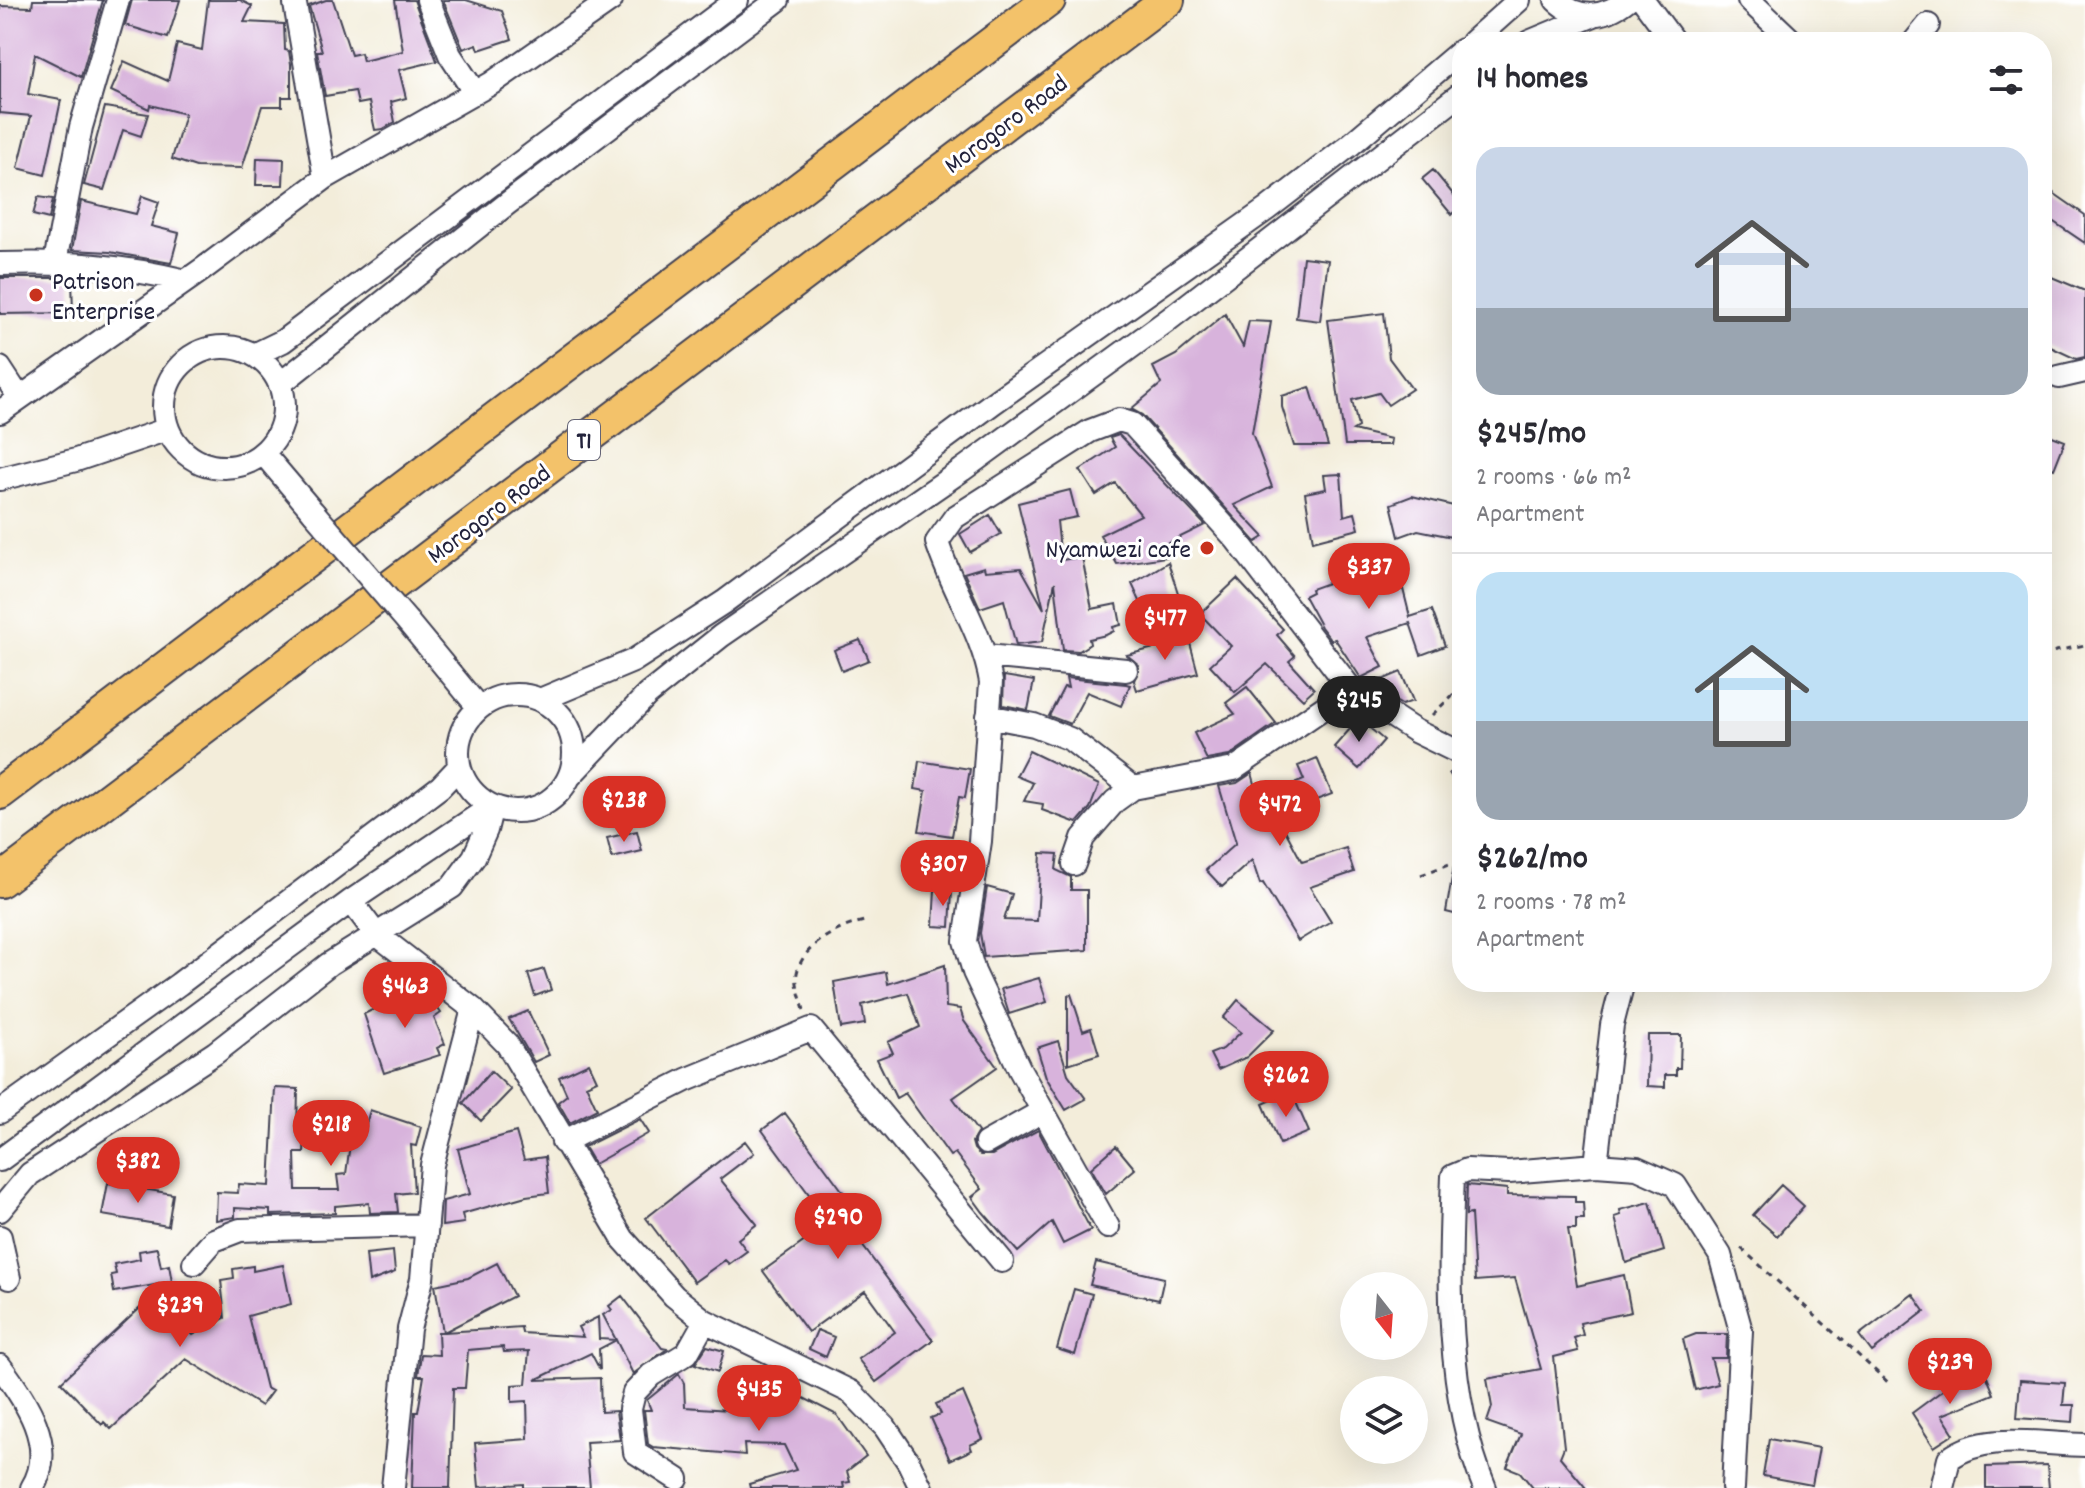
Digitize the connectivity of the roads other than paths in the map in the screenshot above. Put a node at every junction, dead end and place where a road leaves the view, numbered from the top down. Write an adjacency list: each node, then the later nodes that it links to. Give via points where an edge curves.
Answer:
1 (118, 0): 23 (street, via 81,127)
2 (428, 0): 20 (street, via 450,55)
3 (611, 0): 20 (street)
4 (737, 0): 26 (street, via 283,341)
5 (778, 0): 30 (street, via 508,203)
6 (1049, 0): 46 (highway)
7 (1168, 0): 49 (highway, Morogoro Road / T1)
8 (1519, 0): 15 (street)
9 (1556, 0): 14 (street, via 1572,11)
10 (1627, 0): 14 (street)
11 (1643, 0): 17 (street)
12 (1749, 0): 18 (street)
13 (295, 4): 22 (street)
14 (1596, 15): 16 (street)
15 (1483, 32)
16 (1554, 32)
17 (1667, 32)
18 (1783, 32)
19 (1452, 58): 39 (street, via 1267,209 724,602 633,661)
20 (475, 93): 22 (street)
21 (1452, 101): 44 (street, via 1168,320 721,636 647,695)
22 (325, 178): 25 (street)
23 (55, 262): 24 (street); 25 (street, via 126,267)
24 (0, 264)
25 (186, 281): 31 (street)
26 (254, 355): 30 (street); 33 (street, via 215,348 180,366 166,389)
27 (0, 368): 31 (street)
28 (2085, 371): 29 (street)
29 (2059, 377)
30 (280, 384): 34 (street, via 283,421)
31 (19, 397): 32 (street)
32 (0, 412)
33 (168, 429): 34 (street, via 184,452 209,465 237,466); 35 (street)
34 (263, 453): 40 (street, bridge)
35 (0, 479)
36 (987, 656): 37 (street); 38 (street, via 947,575 937,542 943,530 955,517 1090,431 1119,420 1132,424 1188,483); 41 (street)
37 (1126, 670)
38 (1351, 689): 42 (street); 45 (street, via 1234,769)
39 (540, 700): 40 (street, via 515,695); 44 (street, via 568,726 574,752)
40 (479, 708): 43 (street, via 463,729)
41 (988, 716): 45 (street, via 1070,739); 55 (street, via 980,841 965,941 991,1012)
42 (1452, 749)
43 (459, 767): 47 (street, via 471,790); 54 (street, via 440,787 179,984)
44 (569, 777): 47 (street, via 553,798 530,809)
45 (1133, 788): 48 (street, via 1083,838)
46 (0, 793)
47 (492, 806): 50 (street); 51 (street, via 474,857 452,887)
48 (1074, 864)
49 (0, 881)
50 (351, 901): 51 (street); 58 (street)
51 (375, 933): 53 (street); 60 (street, via 215,1053 30,1174)
52 (1620, 992): 59 (street)
53 (473, 1009): 56 (street, via 507,1044); 61 (street, via 432,1165)
54 (0, 1112)
55 (1041, 1112): 57 (street); 62 (street)
56 (563, 1142): 64 (street, via 686,1080 808,1029 815,1031); 67 (street, via 623,1239 674,1296)
57 (986, 1143)
58 (0, 1160)
59 (1596, 1165): 74 (street, via 1467,1170 1453,1176 1454,1333 1469,1443); 75 (street, via 1666,1177 1720,1255 1742,1345)
60 (0, 1210)
61 (427, 1225): 65 (street, via 240,1230 214,1240); 72 (street, via 422,1279 409,1329)
62 (1108, 1227)
63 (0, 1237): 66 (street)
64 (1002, 1261)
65 (194, 1263)
66 (9, 1278)
67 (705, 1321): 70 (street, via 687,1353 640,1384 630,1409 635,1452); 73 (street, via 851,1392 885,1427)
68 (0, 1366): 71 (street, via 21,1394 42,1439)
69 (2085, 1445): 76 (street, via 1971,1447 1949,1459)
70 (677, 1479)
71 (32, 1488)
72 (393, 1488)
73 (921, 1488)
74 (1485, 1488)
75 (1733, 1488)
76 (1942, 1488)

